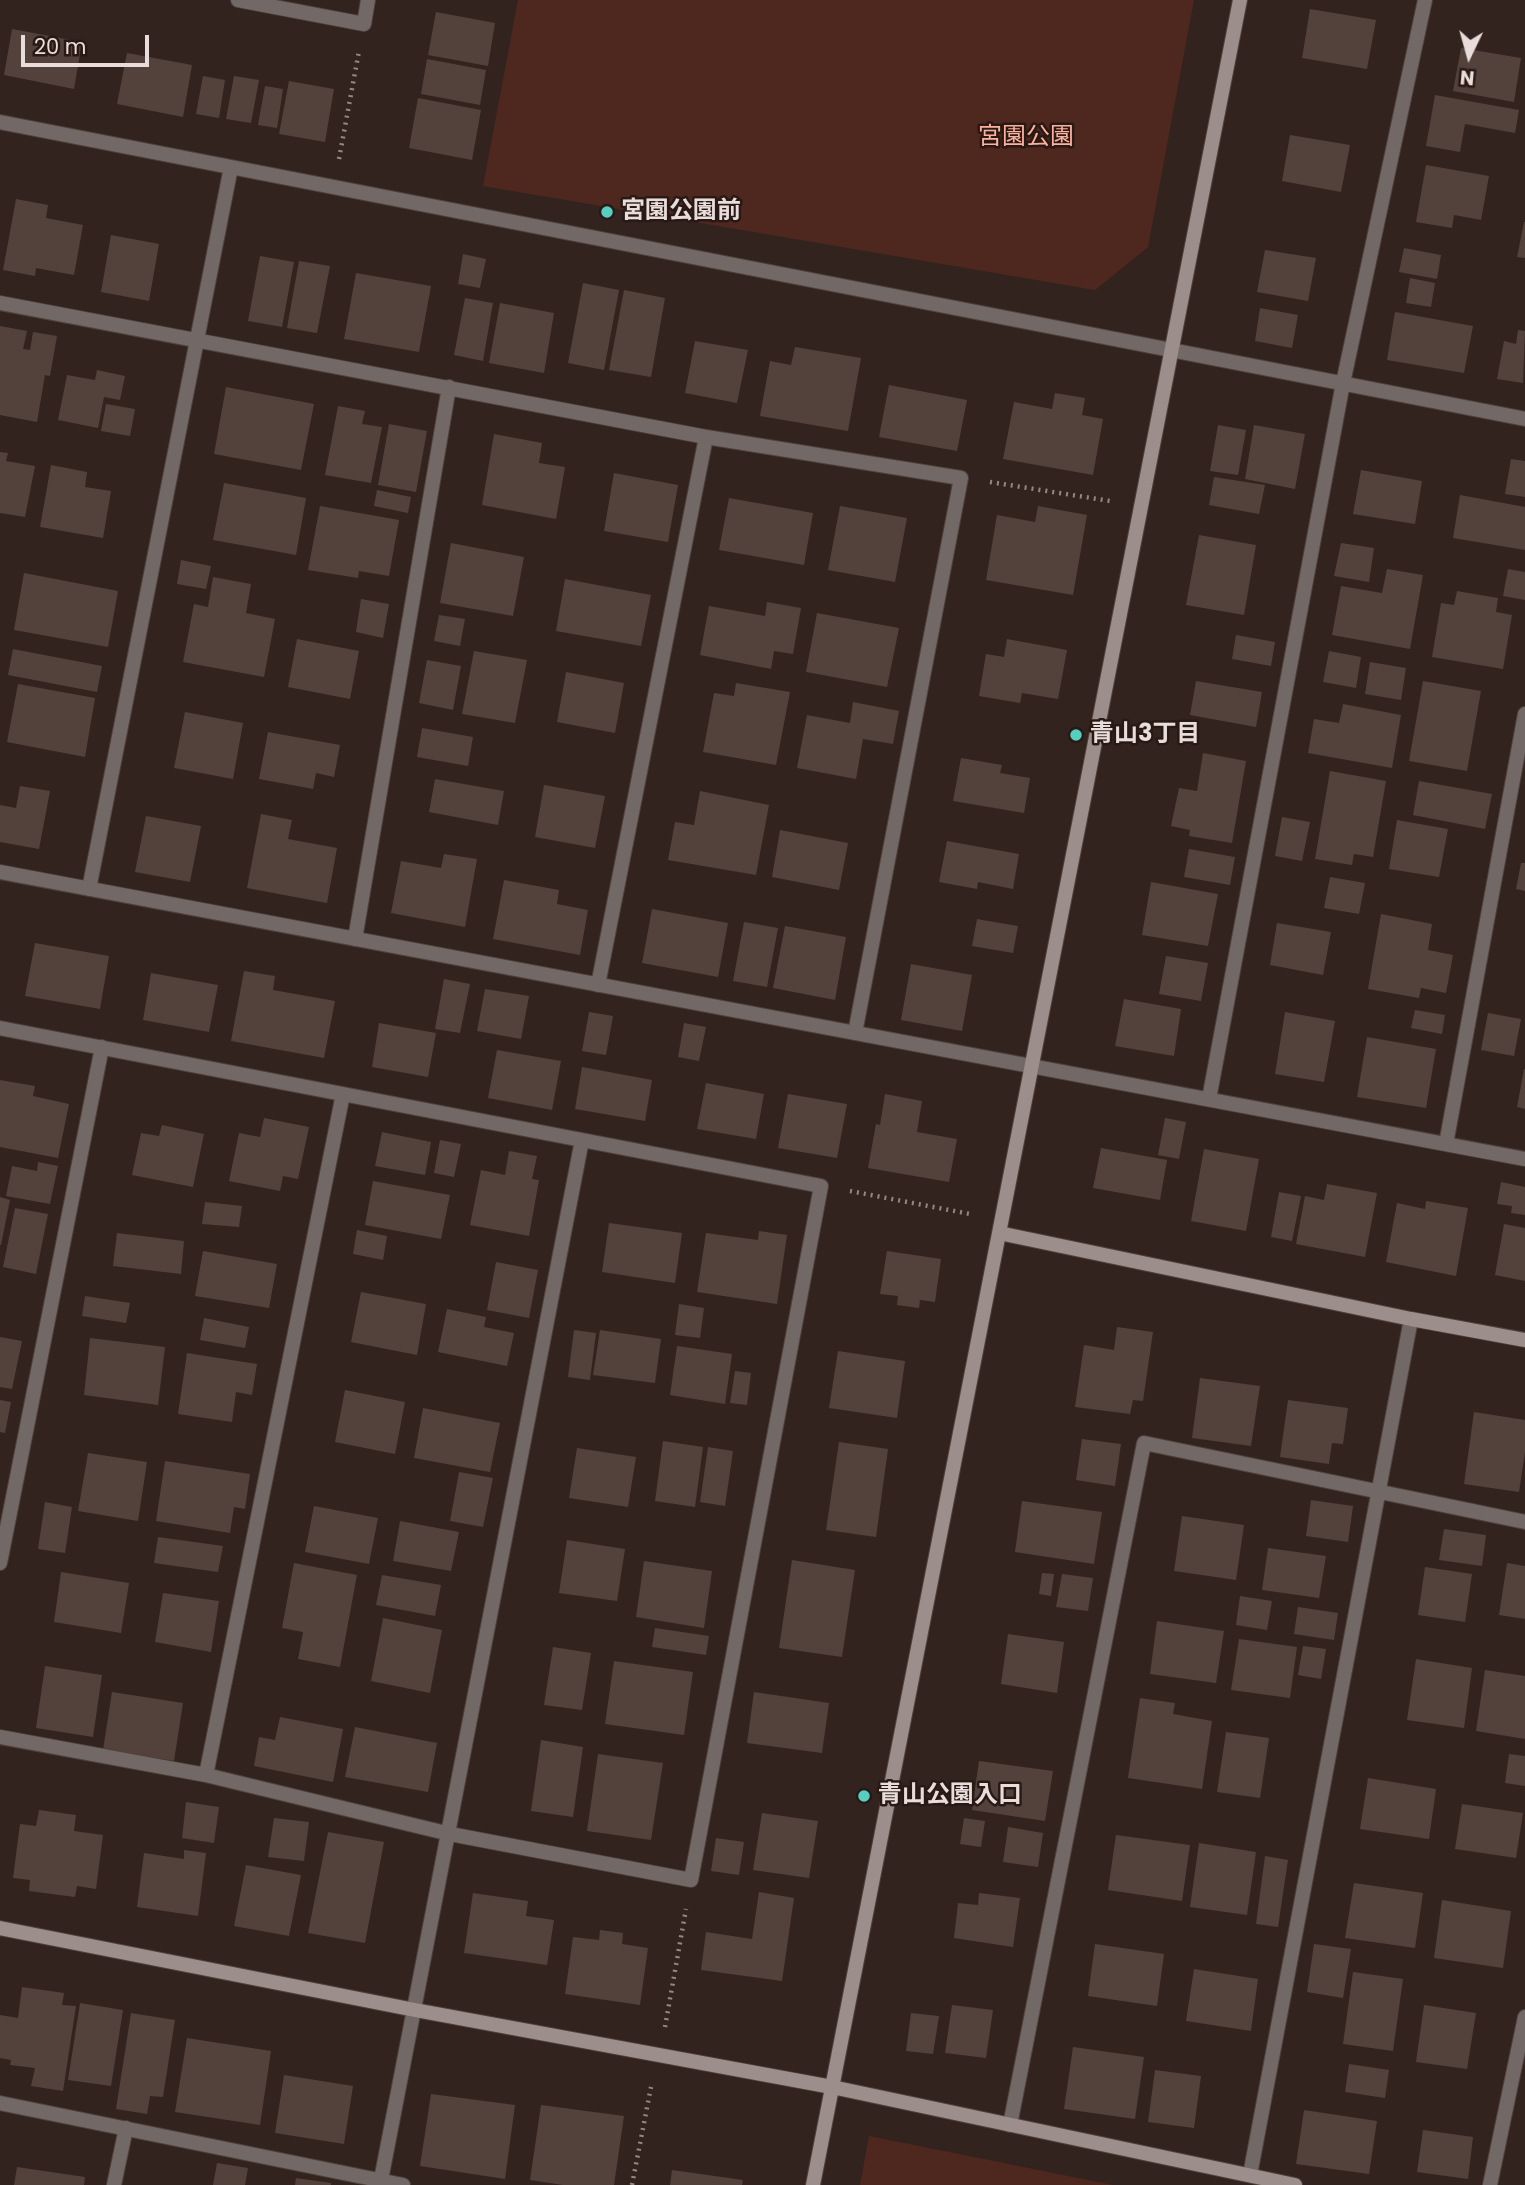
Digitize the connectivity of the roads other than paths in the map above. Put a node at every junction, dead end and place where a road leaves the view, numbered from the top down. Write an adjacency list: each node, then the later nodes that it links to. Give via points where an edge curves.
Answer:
1 (238, 0): 2 (street, via 364,23)
2 (368, 0)
3 (1240, 0): 9 (street)
4 (1425, 0): 10 (street)
5 (0, 122): 6 (street)
6 (231, 167): 8 (street); 9 (street)
7 (0, 303): 8 (street)
8 (197, 339): 11 (street); 16 (street)
9 (1172, 351): 10 (street); 22 (street)
10 (1343, 383): 12 (street); 24 (street)
11 (449, 387): 13 (street); 17 (street)
12 (1525, 419)
13 (706, 437): 18 (street); 20 (street, via 961,478)
14 (1525, 714): 26 (street)
15 (0, 872): 16 (street)
16 (89, 889): 17 (street)
17 (355, 939): 18 (street)
18 (598, 985): 20 (street)
19 (0, 1028): 21 (street)
20 (855, 1033): 22 (street)
21 (102, 1047): 23 (street); 33 (street)
22 (1032, 1066): 24 (street); 28 (street)
23 (343, 1094): 25 (street); 35 (street)
24 (1209, 1099): 26 (street)
25 (582, 1140): 36 (street); 36 (street, via 821,1186 691,1880)
26 (1446, 1144): 27 (street)
27 (1525, 1159)
28 (999, 1233): 29 (street); 40 (street)
29 (1411, 1319): 30 (street); 31 (street)
30 (1525, 1340)
31 (1379, 1493): 32 (street); 42 (street, via 1144,1443); 44 (street)
32 (1525, 1522)
33 (0, 1563)
34 (0, 1737): 35 (street)
35 (206, 1775): 36 (street)
36 (450, 1834): 38 (street)
37 (0, 1928): 38 (street)
38 (415, 2010): 40 (street); 45 (street)
39 (1525, 2017): 50 (street)
40 (832, 2087): 42 (street); 48 (street)
41 (0, 2103): 43 (street)
42 (1010, 2124): 44 (street)
43 (126, 2128): 45 (street); 46 (street)
44 (1250, 2175): 49 (street)
45 (380, 2183): 47 (street)
46 (114, 2185)
47 (402, 2185)
48 (813, 2185)
49 (1295, 2185)
50 (1490, 2185)

